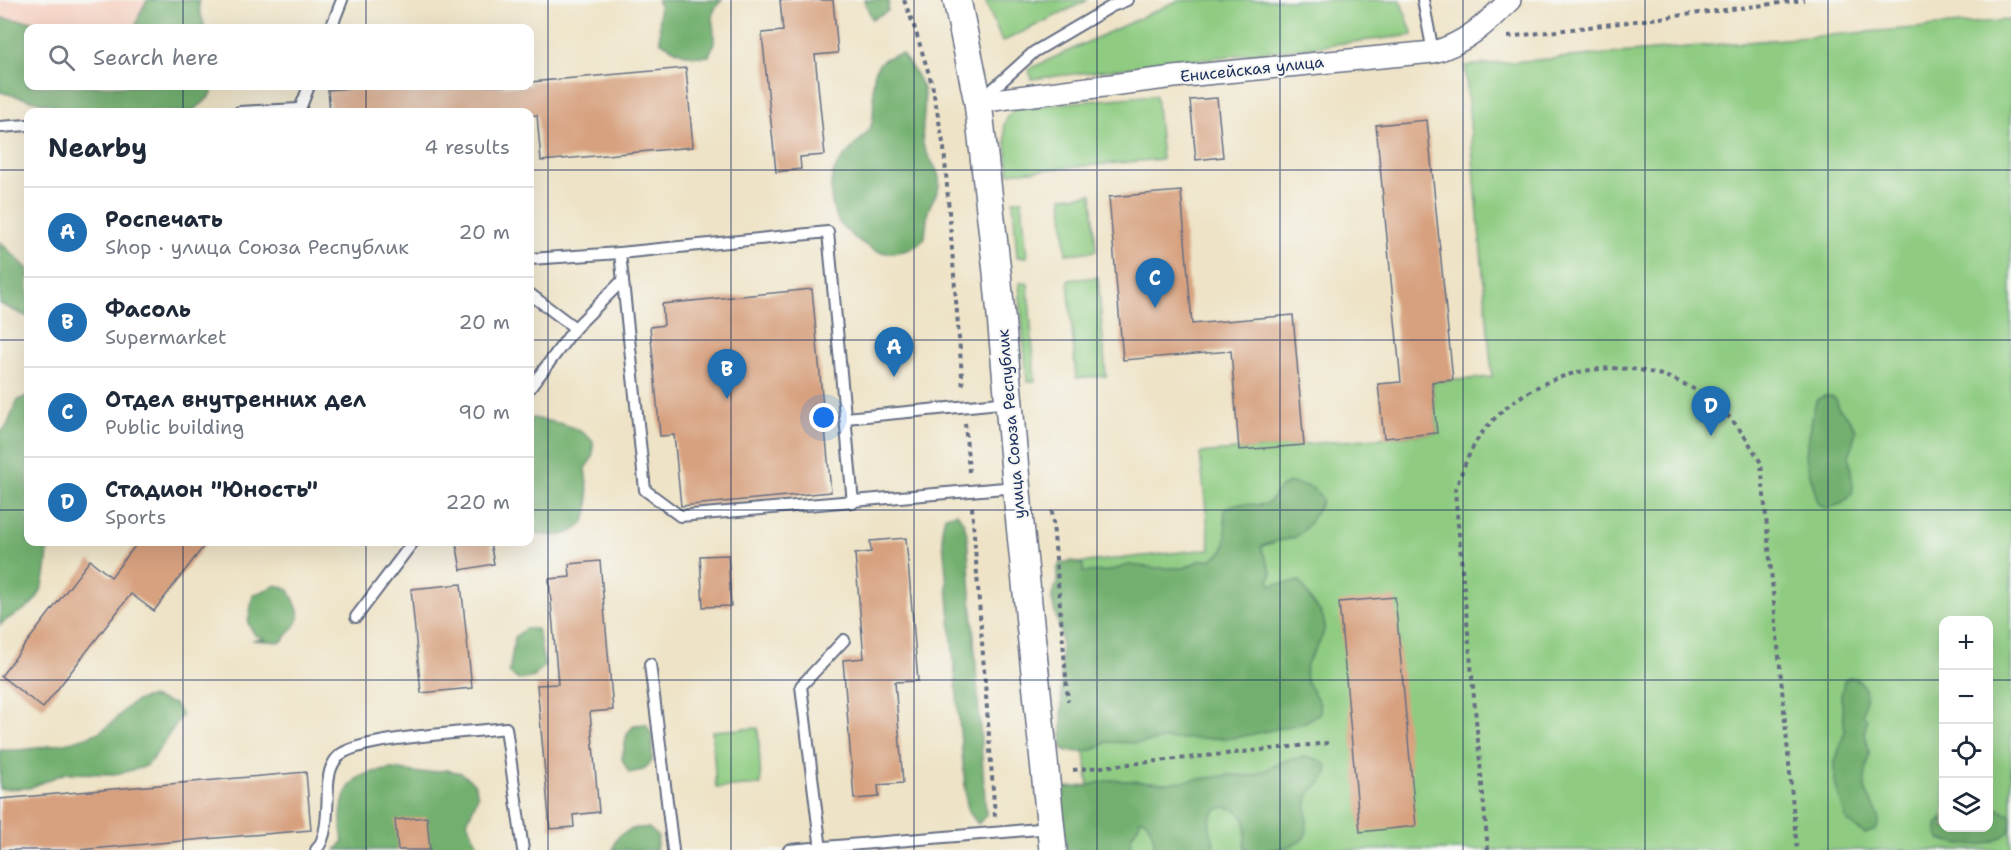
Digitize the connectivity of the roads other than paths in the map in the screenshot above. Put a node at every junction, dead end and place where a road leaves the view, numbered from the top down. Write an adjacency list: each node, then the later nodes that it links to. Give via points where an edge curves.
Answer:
1 (342, 0): 6 (lane)
2 (957, 0): 9 (street, улица Союза Республик)
3 (1127, 0): 9 (lane, via 1034,52)
4 (1423, 0): 7 (lane)
5 (1510, 0): 7 (street, Енисейская улица, via 1460,43)
6 (333, 24)
7 (1432, 52): 9 (street, Енисейская улица, via 1174,77)
8 (307, 90): 10 (lane)
9 (978, 102): 19 (street, улица Союза Республик)
10 (300, 108)
11 (24, 125): 12 (lane)
12 (0, 127)
13 (620, 253): 14 (lane); 15 (lane); 20 (lane, via 828,232)
14 (534, 259)
15 (623, 280): 17 (lane); 22 (lane, via 645,490 680,516)
16 (534, 297): 17 (lane)
17 (575, 328): 18 (lane)
18 (534, 383)
19 (1010, 402): 20 (lane); 21 (street, улица Союза Республик)
20 (846, 418): 22 (lane)
21 (1016, 487): 22 (lane); 27 (street, улица Союза Республик)
22 (853, 502)
23 (410, 546): 24 (lane)
24 (356, 617)
25 (844, 640): 28 (lane, via 801,686)
26 (650, 664): 31 (lane)
27 (1052, 839): 28 (lane)
28 (821, 849): 32 (lane)
29 (316, 850): 30 (lane, via 324,836 329,773 341,754 363,745 506,728)
30 (524, 850)
31 (673, 850)
32 (789, 850)

